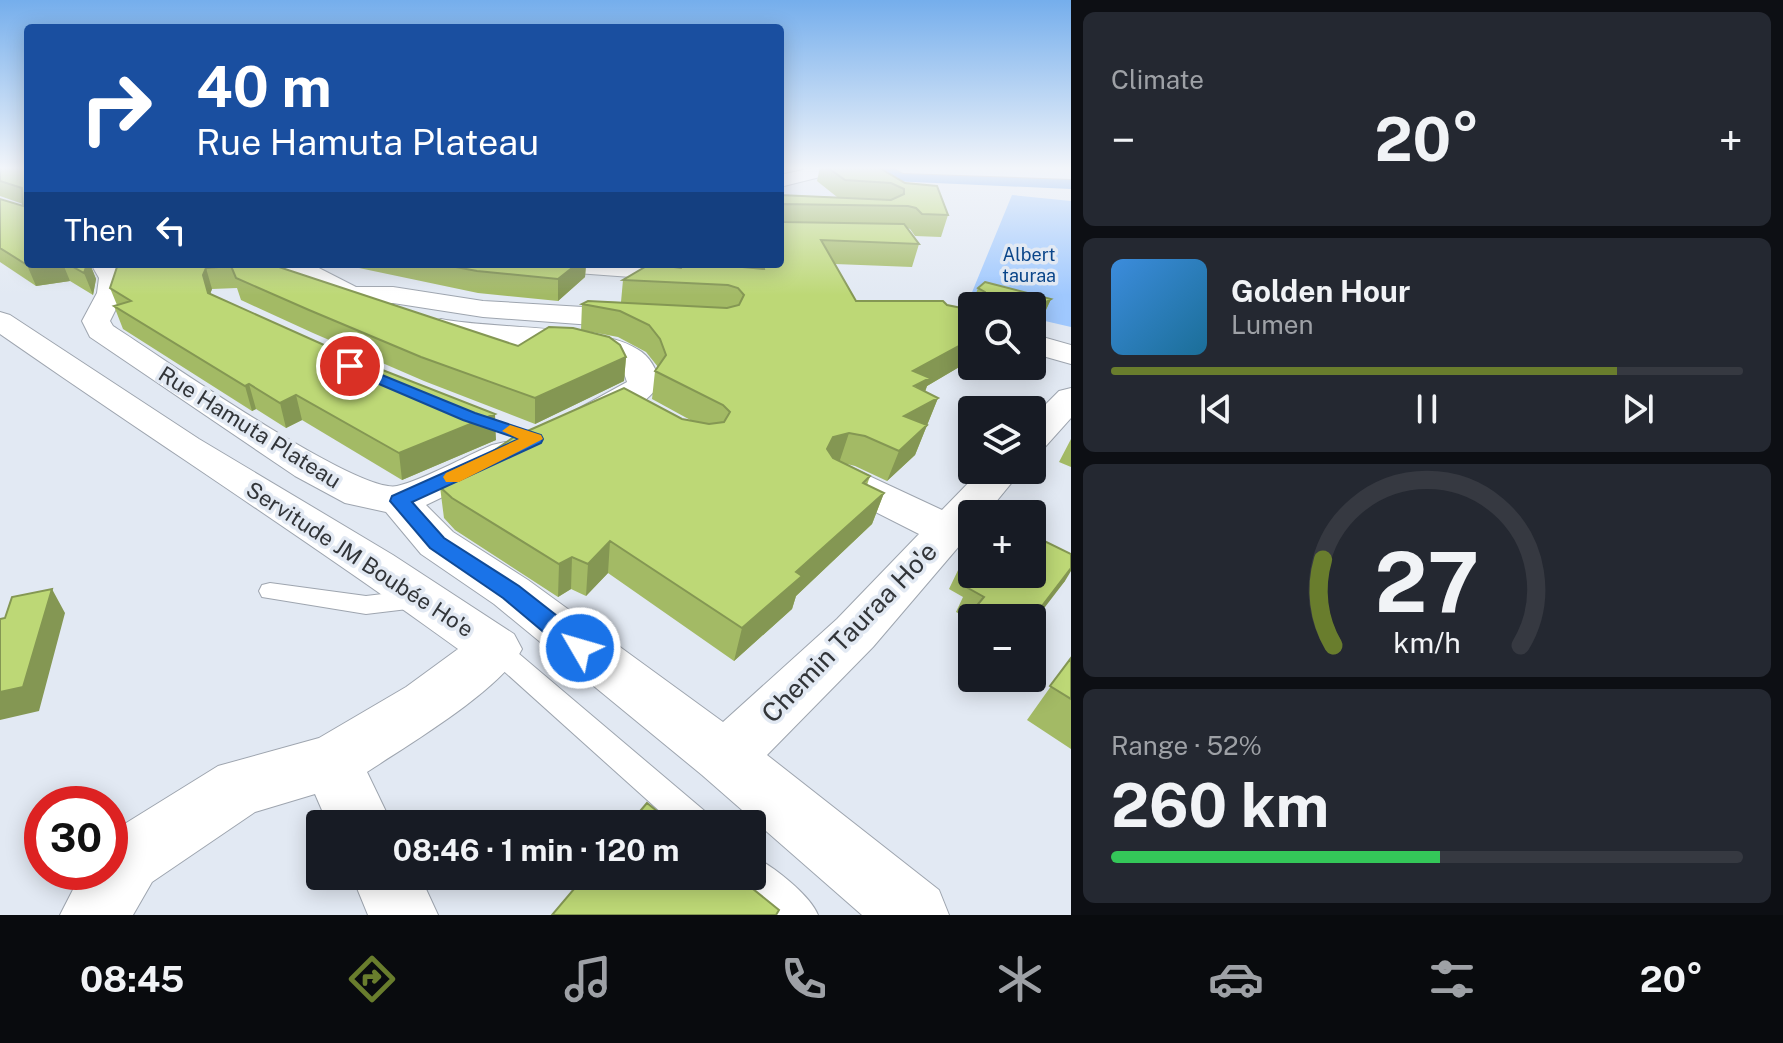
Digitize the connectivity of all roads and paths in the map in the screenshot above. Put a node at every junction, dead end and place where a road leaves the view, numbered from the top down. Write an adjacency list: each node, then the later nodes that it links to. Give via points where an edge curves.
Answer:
1 (106, 268): 16 (street, Rue Hamuta Plateau, via 112,278 96,321 100,331 309,468 359,494)
2 (299, 268): 5 (street)
3 (615, 268): 4 (street)
4 (637, 268)
5 (349, 295): 6 (street); 9 (street, via 460,333 596,344 619,351 633,359 644,384)
6 (662, 320)
7 (0, 321): 19 (street, Servitude JM Boubée Ho'e)
8 (1071, 398): 11 (street)
9 (624, 400): 10 (street); 13 (street)
10 (655, 421)
11 (1046, 424)
12 (495, 426): 13 (street)
13 (547, 434): 16 (street)
14 (840, 478): 17 (street)
15 (990, 484): 17 (street, Chemin Tauraa Ho'e)
16 (399, 501): 21 (street, via 437,543 511,592)
17 (947, 530): 21 (street, Chemin Tauraa Ho'e, via 855,633)
18 (270, 591): 19 (lane, via 366,605)
19 (422, 598): 20 (street, Servitude JM Boubée Ho'e)
20 (496, 649): 22 (street, Servitude JM Boubée Ho'e, via 425,704); 24 (lane)
21 (725, 758): 30 (street)
22 (331, 762): 23 (street); 27 (street, Servitude JM Boubée Ho'e, via 239,787 129,859)
23 (353, 810)
24 (680, 810)
25 (766, 884): 29 (lane)
26 (391, 890): 28 (street)
27 (95, 915)
28 (403, 915)
29 (802, 915)
30 (914, 915)

